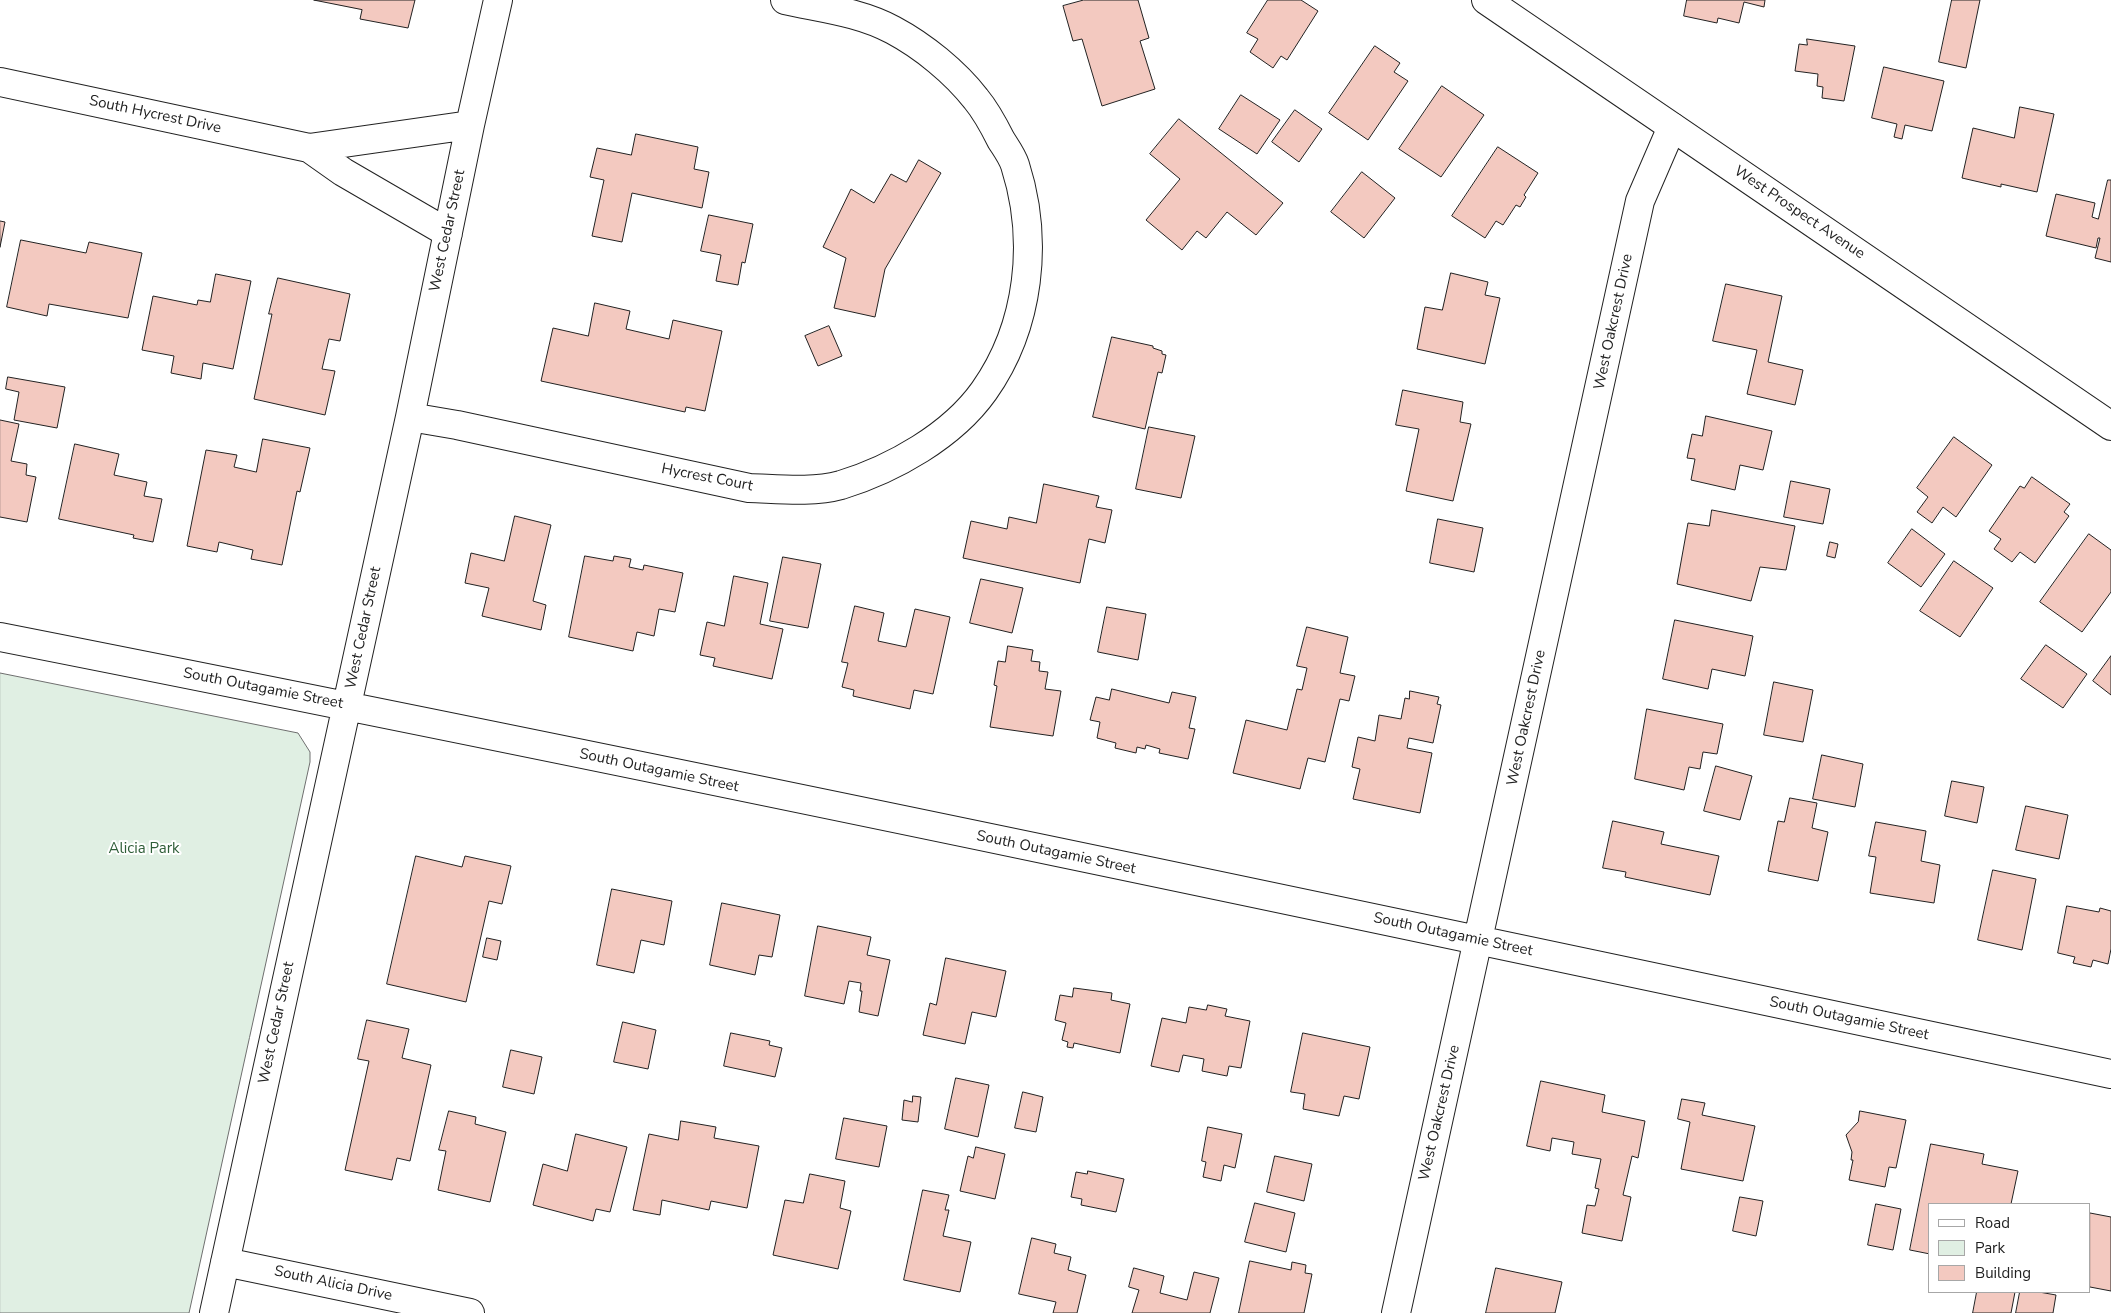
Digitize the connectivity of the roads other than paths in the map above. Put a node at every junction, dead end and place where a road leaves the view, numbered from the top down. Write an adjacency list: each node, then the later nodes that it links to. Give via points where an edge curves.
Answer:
1 (498, 0): 5 (street, West Cedar Street)
2 (785, 0): 9 (street, Hycrest Court, via 858,16 892,29 921,48 976,99 1014,163 1027,225 1026,284 1017,323 984,392 936,438 907,457 839,485 797,490 749,488)
3 (1486, 0): 6 (street, West Prospect Avenue)
4 (0, 82): 7 (street, South Hycrest Drive)
5 (470, 125): 7 (street, South Hycrest Drive); 8 (street, West Cedar Street)
6 (1672, 127): 10 (street, West Prospect Avenue); 13 (street, West Oakcrest Drive, via 1640,201)
7 (309, 148): 8 (street, South Hycrest Drive, via 343,172)
8 (448, 233): 9 (street, West Cedar Street)
9 (410, 417): 12 (street, West Cedar Street)
10 (2111, 426)
11 (0, 637): 12 (street, South Outagamie Street)
12 (347, 706): 13 (street, South Outagamie Street); 15 (street, West Cedar Street)
13 (1479, 940): 14 (street, South Outagamie Street); 18 (street, West Oakcrest Drive)
14 (2111, 1074)
15 (225, 1262): 16 (street, West Cedar Street); 17 (street, South Alicia Drive)
16 (214, 1313)
17 (470, 1313)
18 (1396, 1313)

